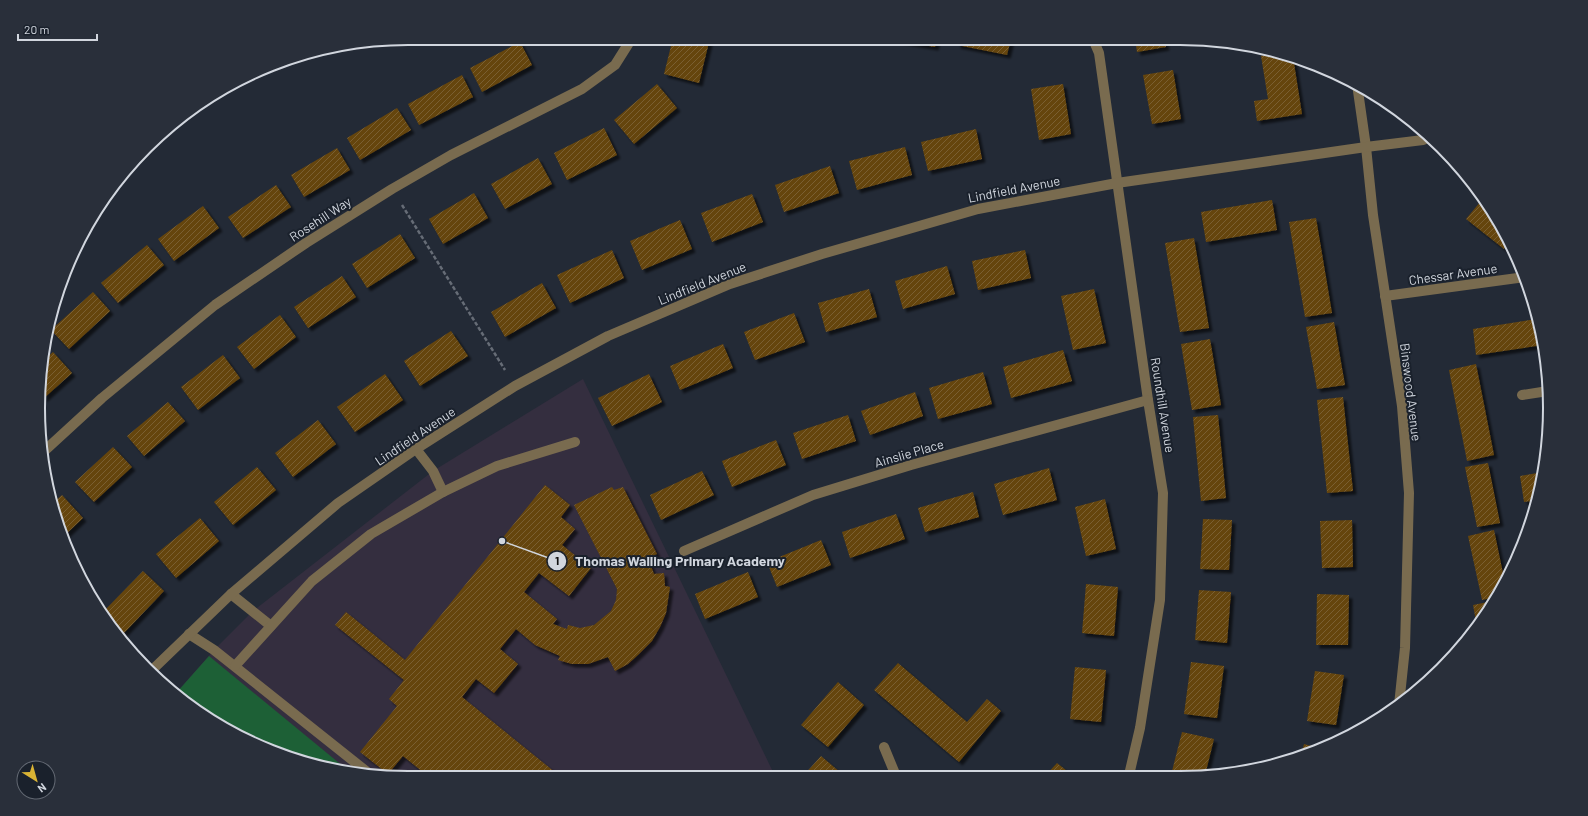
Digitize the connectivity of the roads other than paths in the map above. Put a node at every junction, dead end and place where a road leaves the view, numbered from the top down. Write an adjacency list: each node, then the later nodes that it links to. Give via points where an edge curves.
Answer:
1 (628, 45): 13 (street, Rosehill Way, via 615,65 582,89 451,155 392,189 215,305 102,398)
2 (1096, 45): 6 (street, Roundhill Avenue, via 1099,53)
3 (1358, 92): 5 (street, Binswood Avenue)
4 (1424, 139): 5 (street, Lindfield Avenue)
5 (1366, 147): 6 (street, Lindfield Avenue); 8 (street, Binswood Avenue)
6 (1117, 183): 11 (street, Roundhill Avenue); 14 (street, Lindfield Avenue, via 978,208 744,280 608,336 515,386)
7 (1519, 278): 8 (street, Chessar Avenue)
8 (1385, 296): 22 (street, Binswood Avenue, via 1402,406 1409,493 1405,648)
9 (1542, 392): 10 (street)
10 (1522, 395)
11 (1148, 400): 16 (street, Ainslie Place, via 911,465 813,496); 26 (street, Roundhill Avenue, via 1163,493 1160,600 1140,728)
12 (575, 442): 15 (street, via 497,466)
13 (47, 448)
14 (416, 449): 15 (street, via 433,471); 17 (street, Lindfield Avenue, via 338,503)
15 (443, 492): 18 (street, via 371,534 312,581)
16 (684, 551)
17 (231, 594): 18 (street); 19 (street, Lindfield Avenue)
18 (271, 626): 20 (street)
19 (189, 634): 20 (street); 21 (street, Lindfield Avenue)
20 (235, 666): 24 (street)
21 (154, 668)
22 (1400, 697)
23 (884, 747): 25 (street)
24 (363, 768)
25 (894, 771)
26 (1130, 771)

